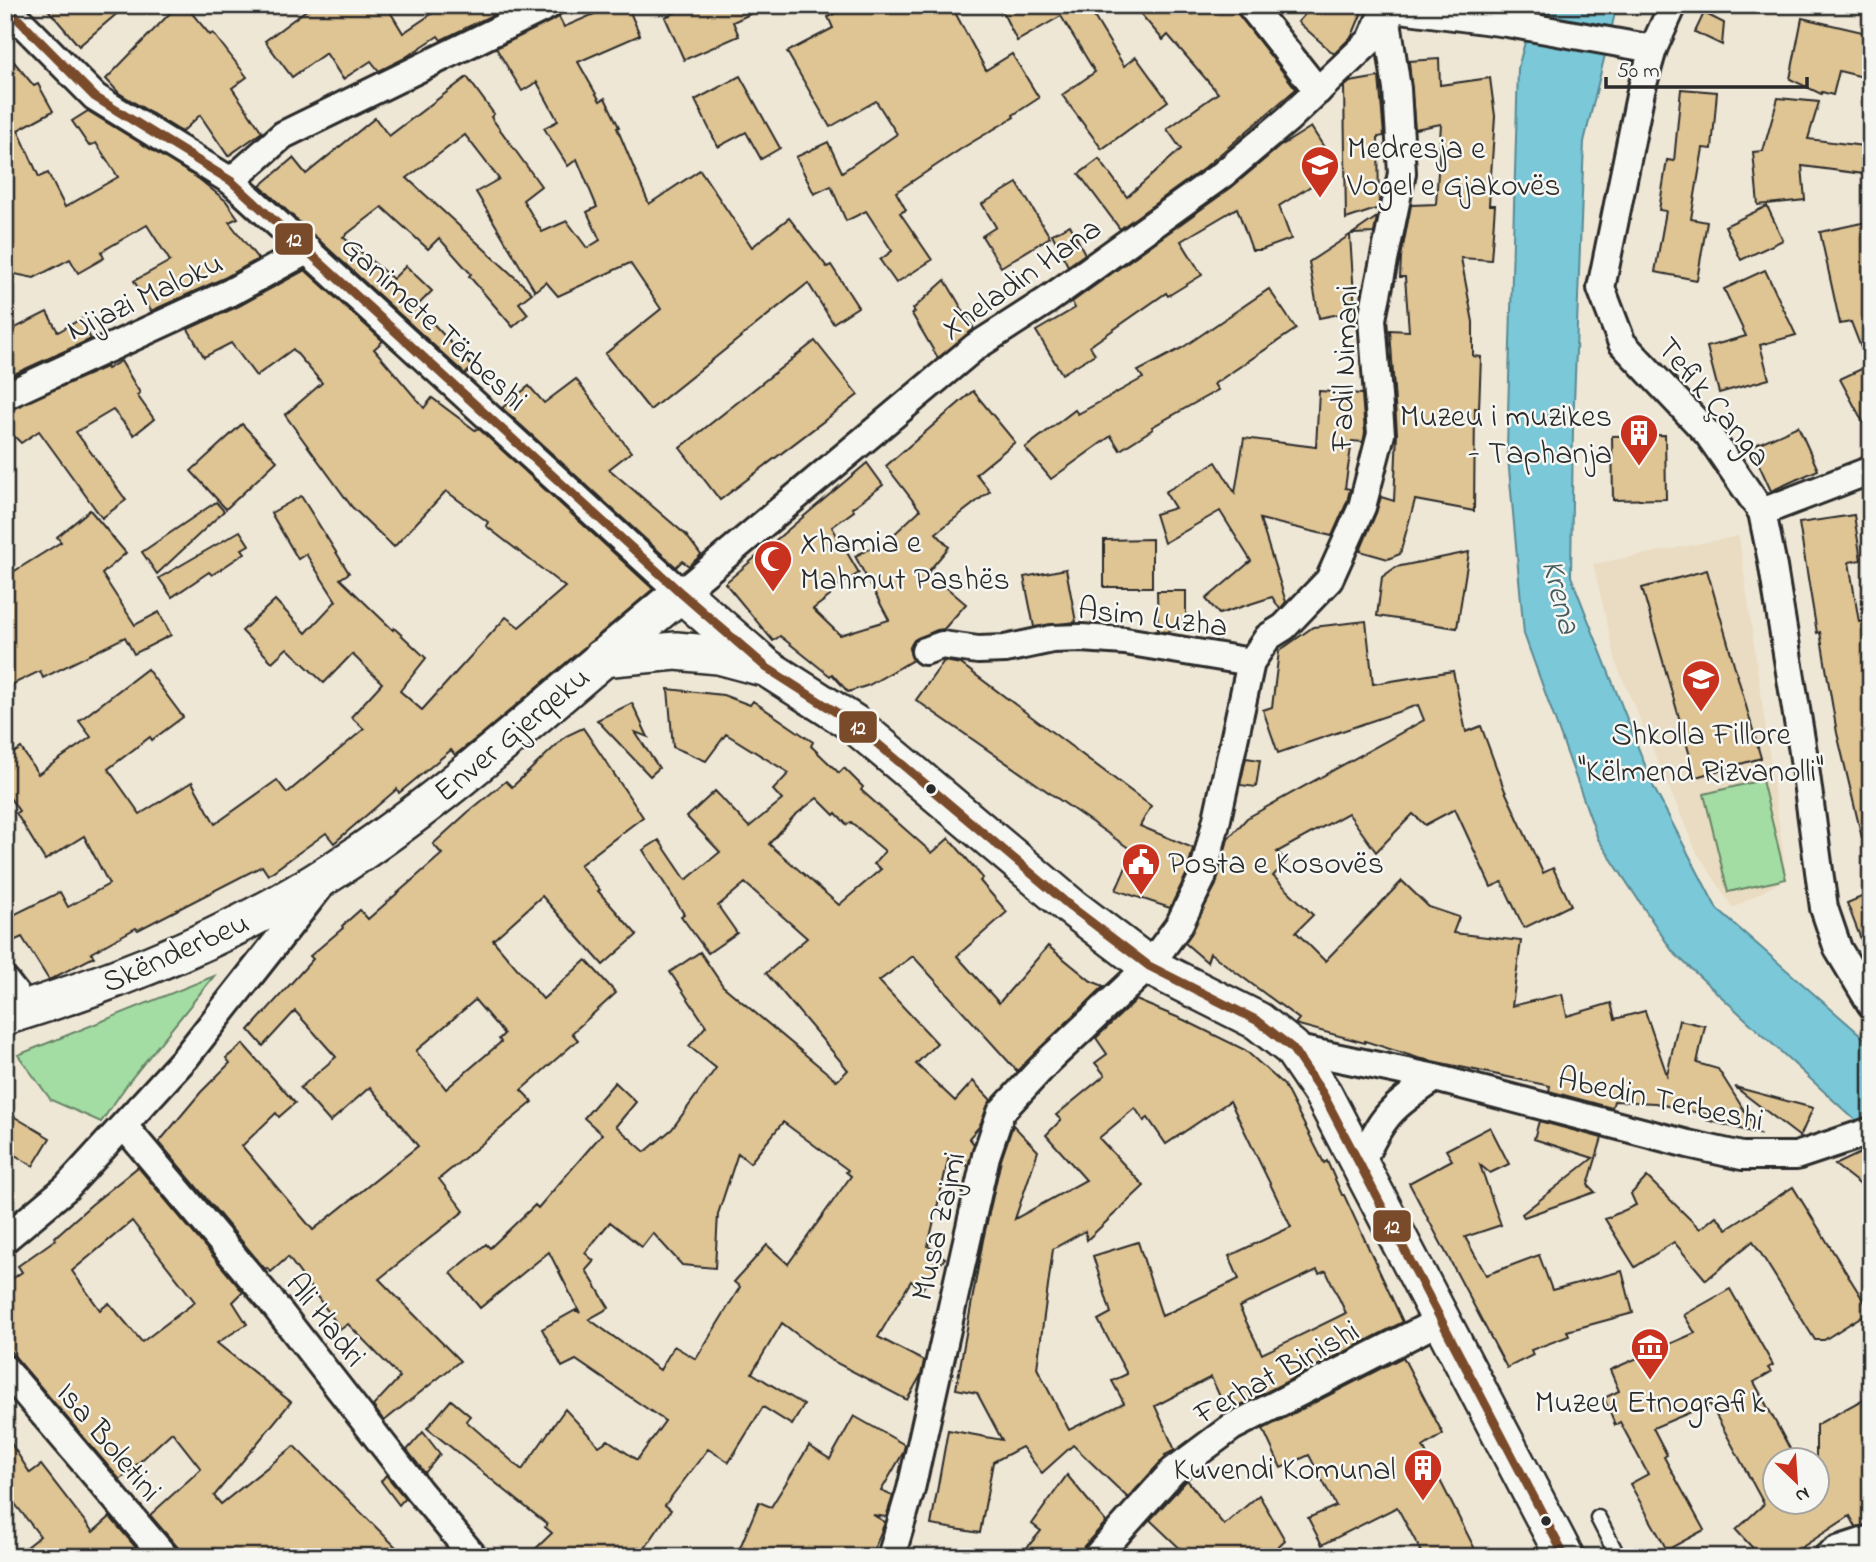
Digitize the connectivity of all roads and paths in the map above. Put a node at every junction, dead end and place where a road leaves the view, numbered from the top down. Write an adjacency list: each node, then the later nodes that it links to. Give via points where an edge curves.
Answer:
1 (549, 5): 8 (street, via 283,135)
2 (1250, 5): 7 (street)
3 (1673, 5): 6 (street, Tefik Çanga)
4 (5, 6): 8 (street, Ganimete Tërbeshi, via 95,97)
5 (1386, 6): 6 (street); 7 (street, Xheladin Hana, via 1371,40); 16 (street, Fadil Nimani, via 1402,173 1372,319 1381,434 1362,507 1329,580 1284,627 1268,637)
6 (1653, 49): 12 (street, Tefik Çanga, via 1601,288 1622,344 1707,434)
7 (1318, 91): 13 (street, Xheladin Hana, via 1223,174 975,347)
8 (231, 181): 9 (street, Ganimete Tërbeshi)
9 (308, 250): 10 (street, Nijazi Maloku, via 231,292); 13 (street, Ganimete Tërbeshi)
10 (5, 396)
11 (1871, 470): 12 (street)
12 (1762, 512): 21 (street, Tefik Çanga, via 1824,908 1838,949)
13 (681, 593): 15 (main road, Enver Gjerqeku); 17 (main road)
14 (925, 651): 16 (street, Asim Luzha, via 942,645 1005,649 1081,638)
15 (602, 658): 17 (main road, via 676,651 718,655); 18 (main road, Enver Gjerqeku, via 465,775)
16 (1251, 662): 19 (street, Fadil Nimani, via 1202,878 1179,925)
17 (767, 668): 19 (main road, via 853,723 1070,906)
18 (334, 870): 22 (main road, Skënderbeu, via 184,951); 25 (street, via 201,1038)
19 (1149, 966): 23 (main road, via 1258,1021); 35 (street, Musa Zajmi, via 1000,1112)
20 (5, 981): 22 (street)
21 (1871, 1004)
22 (16, 1013)
23 (1292, 1048): 24 (street, Abedin Terbeshi); 27 (main road, via 1324,1094)
24 (1435, 1078): 26 (street, Abedin Terbeshi, via 1742,1156 1796,1156); 27 (street, via 1387,1114)
25 (124, 1126): 28 (street, via 66,1188); 34 (street, Ali Hadri, via 271,1301)
26 (1865, 1133)
27 (1360, 1165): 29 (main road)
28 (5, 1239)
29 (1441, 1320): 36 (street, Ferhat Binishi, via 1232,1427 1173,1471); 37 (main road)
30 (5, 1369): 33 (street, Isa Boletini)
31 (1598, 1518): 38 (lane)
32 (1871, 1539): 39 (street)
33 (155, 1553)
34 (474, 1557)
35 (891, 1557)
36 (1096, 1557)
37 (1566, 1557)
38 (1618, 1557)
39 (1827, 1557)

